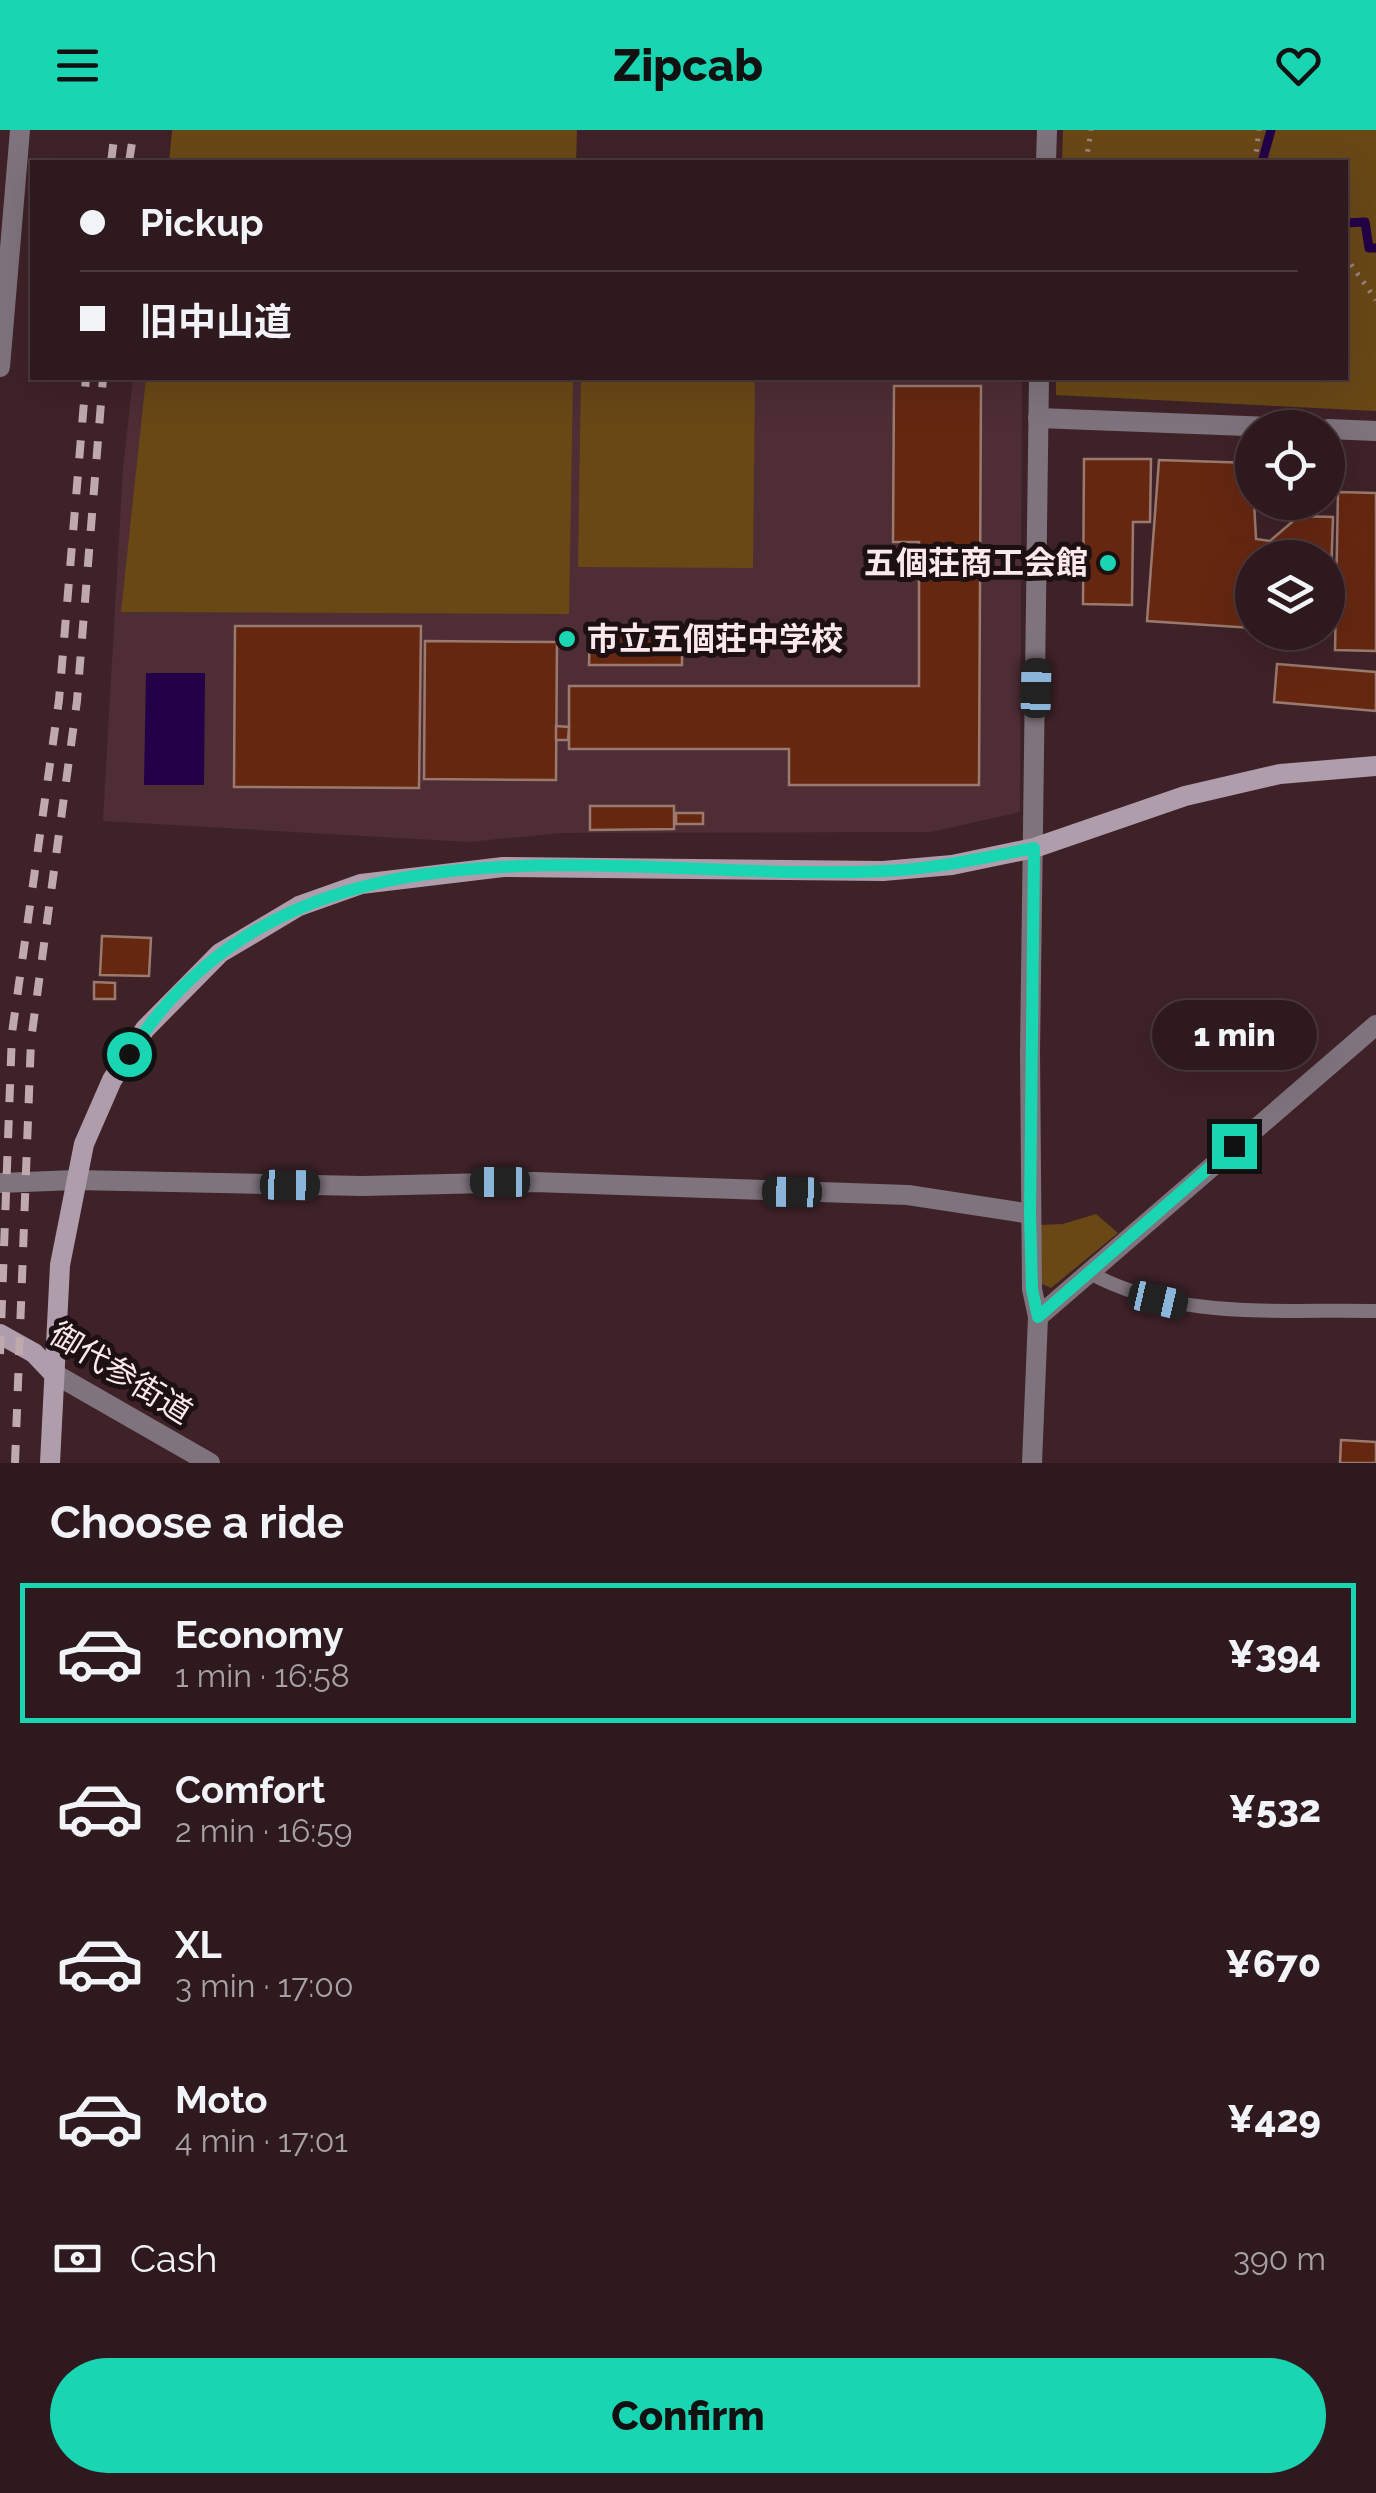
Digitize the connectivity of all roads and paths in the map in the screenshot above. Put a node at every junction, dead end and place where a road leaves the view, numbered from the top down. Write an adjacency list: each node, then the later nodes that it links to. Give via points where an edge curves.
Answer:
1 (20, 130): 10 (street)
2 (1047, 130): 5 (street)
3 (1091, 130): 6 (path)
4 (1259, 130): 7 (path)
5 (1046, 160)
6 (1086, 160)
7 (1255, 160)
8 (1348, 260): 9 (path)
9 (1376, 300)
10 (0, 367)
11 (1040, 380): 12 (street)
12 (1038, 418): 13 (street); 17 (street)
13 (1235, 426)
14 (1345, 429): 15 (street)
15 (1376, 430)
16 (1376, 766): 17 (street, via 1280,774 1185,796)
17 (1034, 848): 19 (street, via 883,872 502,868 361,884 256,929 185,987 145,1029 112,1080); 21 (street)
18 (1376, 1025): 22 (street)
19 (75, 1180): 20 (street); 21 (street, via 534,1182 908,1195); 26 (street, via 60,1265)
20 (0, 1183)
21 (1030, 1214): 24 (street)
22 (1088, 1272): 23 (lane, via 1125,1292 1190,1308); 24 (street)
23 (1376, 1311)
24 (1038, 1317): 29 (street)
25 (0, 1334): 26 (street, 御代参街道)
26 (54, 1374): 27 (street); 28 (street, 御代参街道)
27 (50, 1463)
28 (210, 1463)
29 (1032, 1463)

